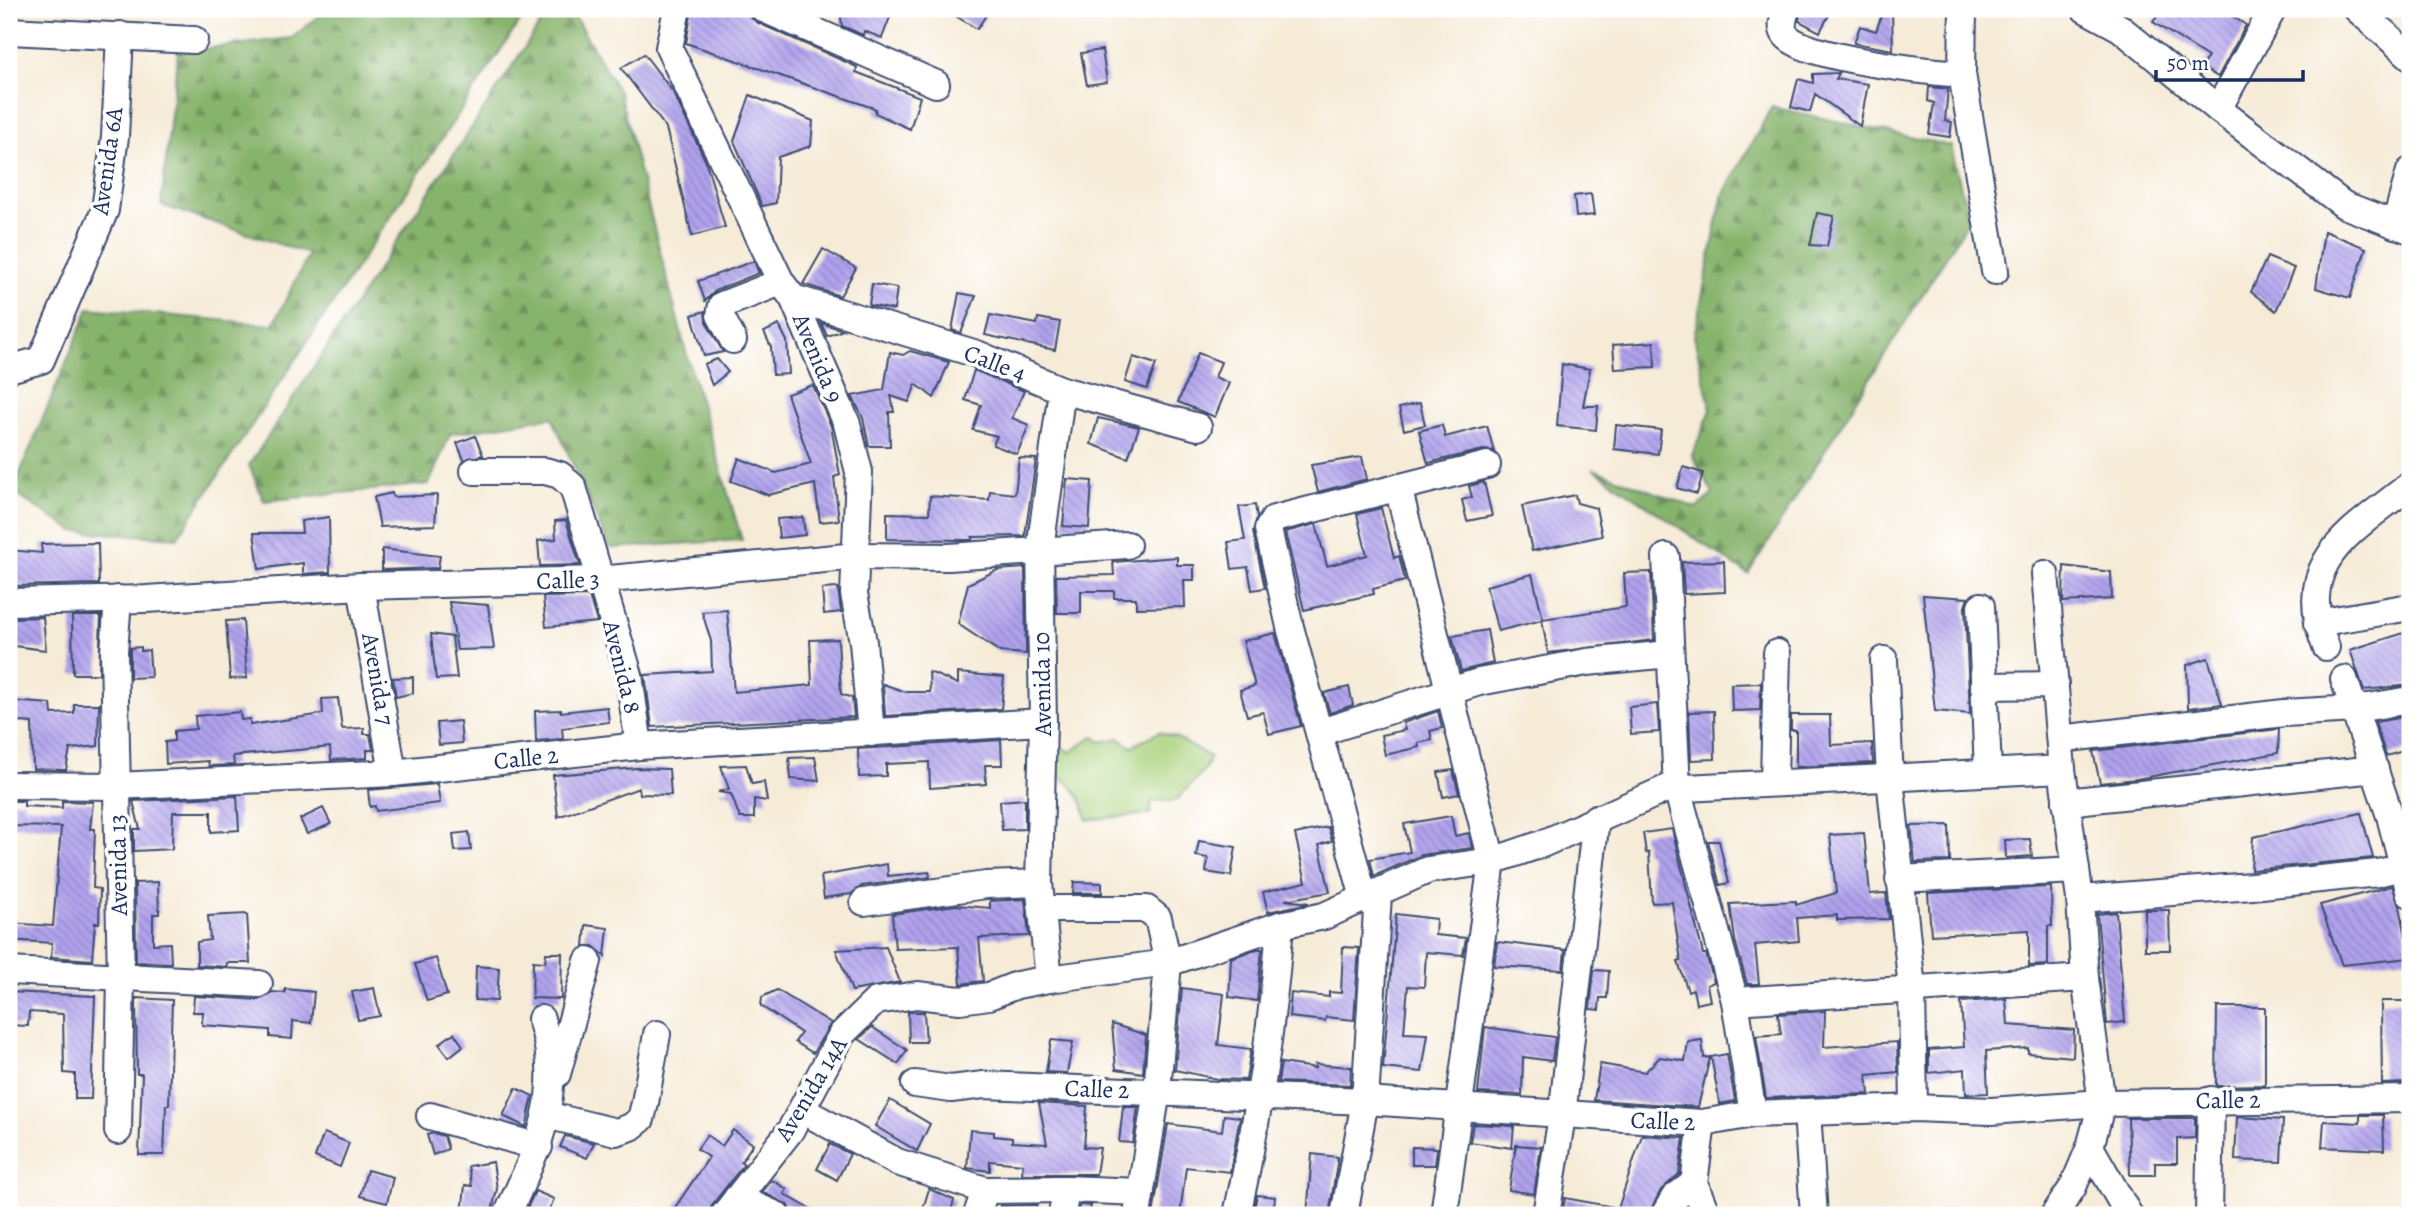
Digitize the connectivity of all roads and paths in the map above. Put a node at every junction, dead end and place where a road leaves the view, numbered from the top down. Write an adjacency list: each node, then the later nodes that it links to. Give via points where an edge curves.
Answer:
1 (677, 9): 19 (street, Avenida 9, via 669,48)
2 (764, 9): 14 (street)
3 (1786, 9): 13 (street, via 1782,23 1786,36 1796,43 1832,55)
4 (1963, 9): 13 (street)
5 (2085, 9): 8 (street)
6 (2273, 9): 15 (street)
7 (2373, 14): 12 (street)
8 (2127, 18): 15 (street)
9 (9, 31): 10 (street)
10 (120, 35): 11 (street); 21 (street, Avenida 6A, via 115,137 105,210 41,360)
11 (194, 40)
12 (2410, 56)
13 (1962, 74): 18 (street)
14 (936, 83)
15 (2218, 109): 17 (street, via 2344,205)
16 (2410, 171): 17 (street)
17 (2403, 228)
18 (1995, 271)
19 (787, 290): 20 (street, via 722,305 719,315); 22 (street, Calle 4, via 977,354); 30 (street, Avenida 9, via 847,424 859,472)
20 (733, 340)
21 (9, 369)
22 (1062, 390): 23 (street, Calle 4); 29 (street, Avenida 10)
23 (1198, 427)
24 (1488, 465): 27 (street)
25 (474, 471): 33 (street, Avenida 8, via 560,475 573,487)
26 (2410, 485): 38 (street, via 2358,526 2324,562 2316,581 2321,635)
27 (1398, 487): 45 (street); 49 (street, via 1274,519 1268,529)
28 (1127, 545): 29 (street, Calle 3)
29 (1040, 549): 30 (street, Calle 3, via 949,557); 48 (street, Avenida 10)
30 (857, 556): 33 (street, Calle 3); 50 (street, Avenida 9, via 854,594)
31 (1666, 557): 40 (street)
32 (2045, 574): 43 (street)
33 (599, 580): 34 (street, Calle 3); 52 (street, Avenida 8, via 629,676)
34 (361, 586): 35 (street, Calle 3); 56 (street, Avenida 7)
35 (118, 599): 36 (street, Calle 3); 60 (street, Avenida 13)
36 (9, 602)
37 (1981, 606): 44 (street)
38 (2410, 607)
39 (1777, 653): 58 (street)
40 (1670, 654): 45 (street, via 1587,662 1479,682); 61 (street)
41 (1884, 660): 57 (street)
42 (2344, 679): 47 (street)
43 (2055, 685): 44 (street); 51 (street)
44 (1984, 686): 55 (street)
45 (1451, 692): 49 (street); 65 (street)
46 (2410, 700): 47 (street)
47 (2356, 709): 51 (street); 54 (street)
48 (1043, 722): 50 (street, Calle 2); 69 (street, Avenida 10)
49 (1321, 732): 71 (street)
50 (871, 733): 52 (street, Calle 2)
51 (2060, 739): 53 (street)
52 (639, 746): 56 (street, Calle 2)
53 (2062, 769): 55 (street, Avenida 14A); 62 (street)
54 (2375, 769): 62 (street); 63 (street)
55 (1988, 772): 57 (street, Avenida 14A)
56 (393, 773): 60 (street, Calle 2)
57 (1890, 778): 58 (street, Avenida 14A); 68 (street)
58 (1774, 782): 61 (street, Avenida 14A)
59 (9, 785): 60 (street, Calle 2)
60 (116, 786): 79 (street, Avenida 13)
61 (1677, 788): 64 (street, Avenida 14A); 84 (street)
62 (2067, 802): 67 (street)
63 (2400, 814): 66 (street)
64 (1596, 818): 65 (street, Avenida 14A, via 1542,844); 101 (street)
65 (1492, 860): 71 (street, Avenida 14A, via 1427,870); 95 (street)
66 (2407, 866): 70 (street); 72 (street, via 2264,885)
67 (2076, 870): 68 (street); 72 (street)
68 (1899, 879): 83 (street)
69 (1040, 883): 73 (street, via 986,885); 74 (street, Avenida 10)
70 (2410, 894)
71 (1371, 896): 75 (street, Avenida 14A, via 1324,916); 92 (street)
72 (2080, 899): 80 (street)
73 (864, 902)
74 (1043, 909): 77 (street, via 1147,909 1158,918); 81 (street, Avenida 10)
75 (1280, 925): 77 (street, Avenida 14A); 89 (street)
76 (588, 961): 94 (street)
77 (1168, 963): 81 (street, Avenida 14A); 88 (street)
78 (9, 971): 79 (street)
79 (121, 977): 82 (street); 103 (street, Avenida 13)
80 (2085, 978): 83 (street); 93 (street)
81 (1049, 979): 97 (street, Avenida 14A, via 960,1000 917,995 876,1002 842,1034)
82 (259, 984)
83 (1912, 989): 84 (street); 96 (street)
84 (1735, 1001): 99 (street)
85 (541, 1019): 94 (street, via 547,1038)
86 (657, 1034): 94 (street, via 641,1119 631,1127 616,1132)
87 (915, 1084): 88 (street, Calle 2, via 951,1089 984,1085)
88 (1157, 1091): 89 (street, Calle 2); 109 (street)
89 (1261, 1099): 92 (street, Calle 2); 114 (street)
90 (2410, 1099): 91 (street, Calle 2)
91 (2211, 1100): 93 (street, Calle 2); 123 (street)
92 (1365, 1101): 95 (street, Calle 2); 115 (street)
93 (2102, 1103): 96 (street, Calle 2, via 1991,1111); 105 (street)
94 (549, 1105): 104 (street)
95 (1459, 1106): 101 (street, Calle 2); 116 (street)
96 (1914, 1108): 98 (street, Calle 2)
97 (802, 1110): 108 (street); 110 (street, Avenida 14A)
98 (1807, 1112): 99 (street, Calle 2); 120 (street)
99 (1753, 1114): 102 (street, Calle 2)
100 (430, 1116): 104 (street)
101 (1562, 1116): 102 (street, Calle 2); 117 (street)
102 (1702, 1123): 106 (street)
103 (118, 1131)
104 (539, 1147): 111 (street)
105 (2090, 1147): 121 (street, via 2073,1187); 122 (street)
106 (1694, 1183): 118 (street, via 1674,1198); 119 (street)
107 (1066, 1189): 108 (street); 109 (street); 113 (street)
108 (981, 1203)
109 (1139, 1204)
110 (731, 1207): 112 (street)
111 (507, 1215)
112 (776, 1215)
113 (1062, 1215)
114 (1237, 1215)
115 (1344, 1215)
116 (1444, 1215)
117 (1546, 1215)
118 (1664, 1215)
119 (1707, 1215)
120 (1814, 1215)
121 (2054, 1215)
122 (2129, 1215)
123 (2209, 1215)

